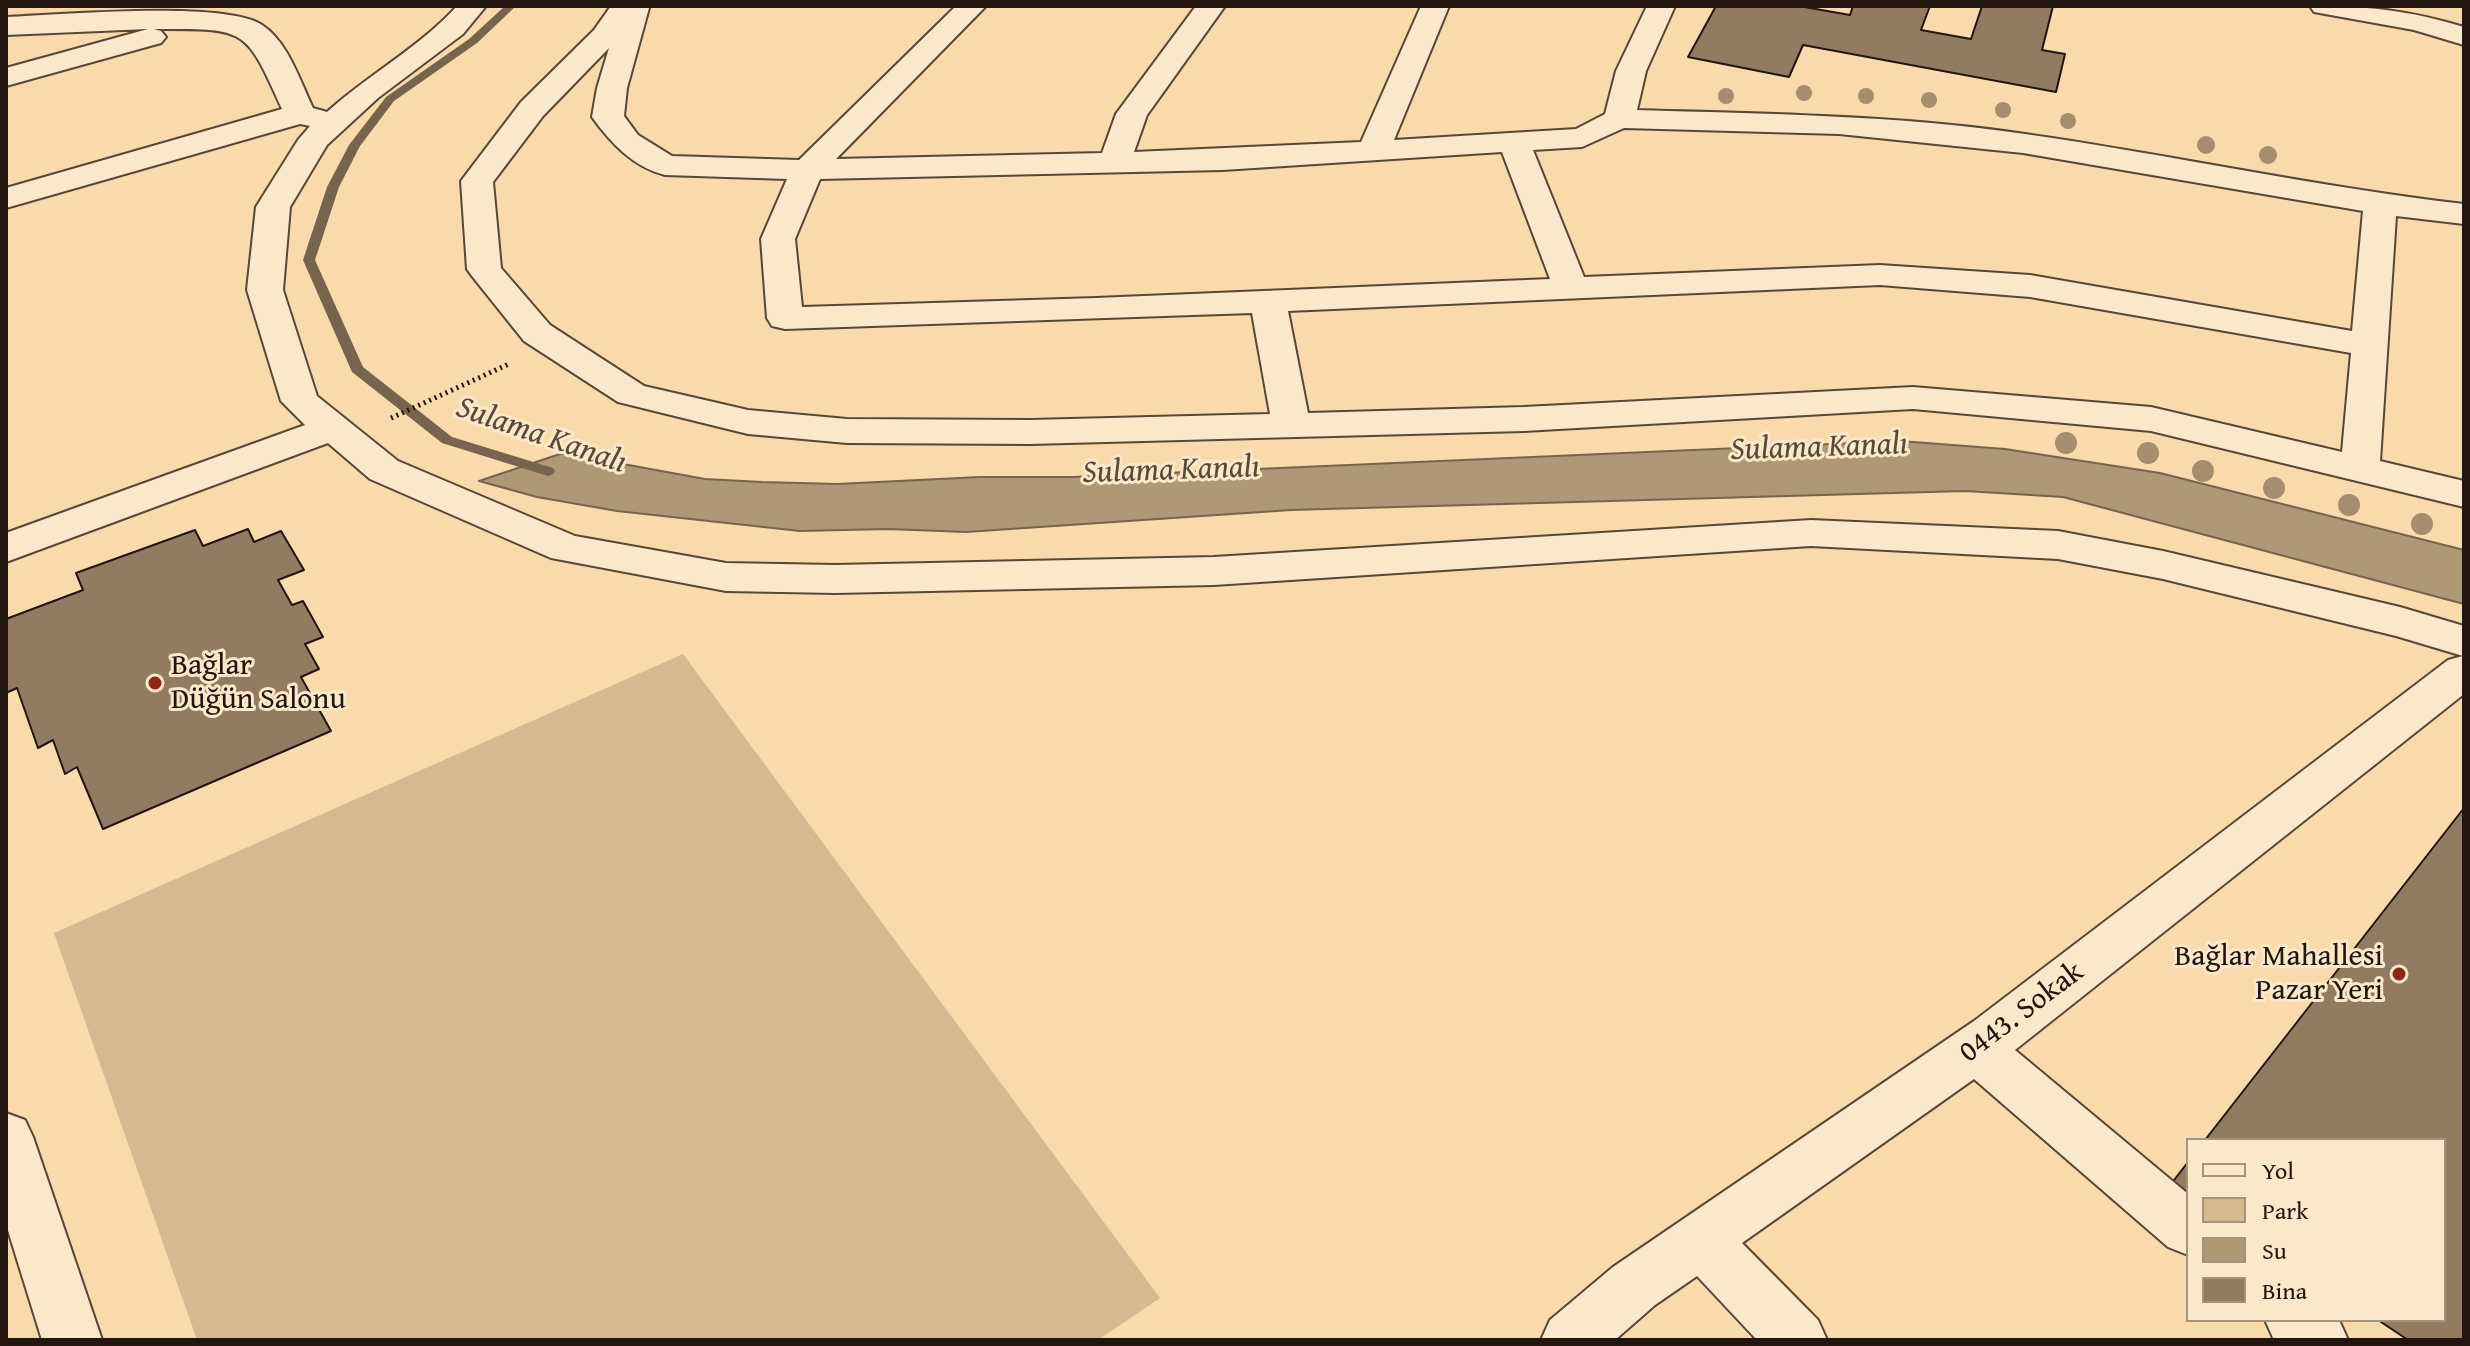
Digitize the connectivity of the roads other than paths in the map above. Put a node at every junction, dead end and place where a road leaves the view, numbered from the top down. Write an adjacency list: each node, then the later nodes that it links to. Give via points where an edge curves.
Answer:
1 (472, 6): 13 (street, via 453,28 367,92)
2 (626, 6): 25 (street, via 532,109 477,181 484,269 537,333 631,394 748,422 847,431)
3 (636, 6): 18 (street, via 608,117 627,142 665,165)
4 (972, 6): 18 (street)
5 (1211, 6): 17 (street, via 1132,114)
6 (1435, 6): 16 (street)
7 (1661, 6): 14 (street, via 1631,71)
8 (2324, 6): 11 (street, via 2418,22)
9 (203, 23): 10 (street, via 170,19); 12 (street); 13 (street, via 247,27 268,47)
10 (6, 26)
11 (2464, 36)
12 (6, 77)
13 (316, 118): 19 (street); 26 (street, via 314,140 273,207 265,290 300,401)
14 (1619, 119): 15 (street, via 1582,138); 20 (street, via 1839,125 2023,143)
15 (1514, 142): 16 (street); 22 (street)
16 (1373, 151): 17 (street)
17 (1114, 163): 18 (street)
18 (808, 169): 23 (street, via 778,239 785,318)
19 (6, 198)
20 (2380, 204): 21 (street); 24 (street)
21 (2464, 214)
22 (1571, 288): 23 (street); 24 (street, via 1895,276 2030,286)
23 (1268, 302): 25 (street)
24 (2369, 345): 27 (street)
25 (1291, 425): 27 (street, via 1524,419 1913,398 2151,419)
26 (333, 428): 29 (street); 30 (street, via 384,470 566,548 726,577 1214,571 1811,533 2058,545 2163,565)
27 (2360, 469): 28 (street)
28 (2464, 494)
29 (6, 548)
30 (2464, 641)
31 (2464, 671): 32 (street, 0443. Sokak)
32 (1976, 1049): 35 (street); 36 (street, 0443. Sokak)
33 (6, 1137): 34 (street)
34 (16, 1209): 38 (street)
35 (2186, 1227)
36 (1701, 1240): 39 (street, 0443. Sokak, via 1634,1286); 40 (street)
37 (2297, 1322): 41 (street)
38 (72, 1340)
39 (1571, 1340)
40 (1797, 1340)
41 (2318, 1340)

